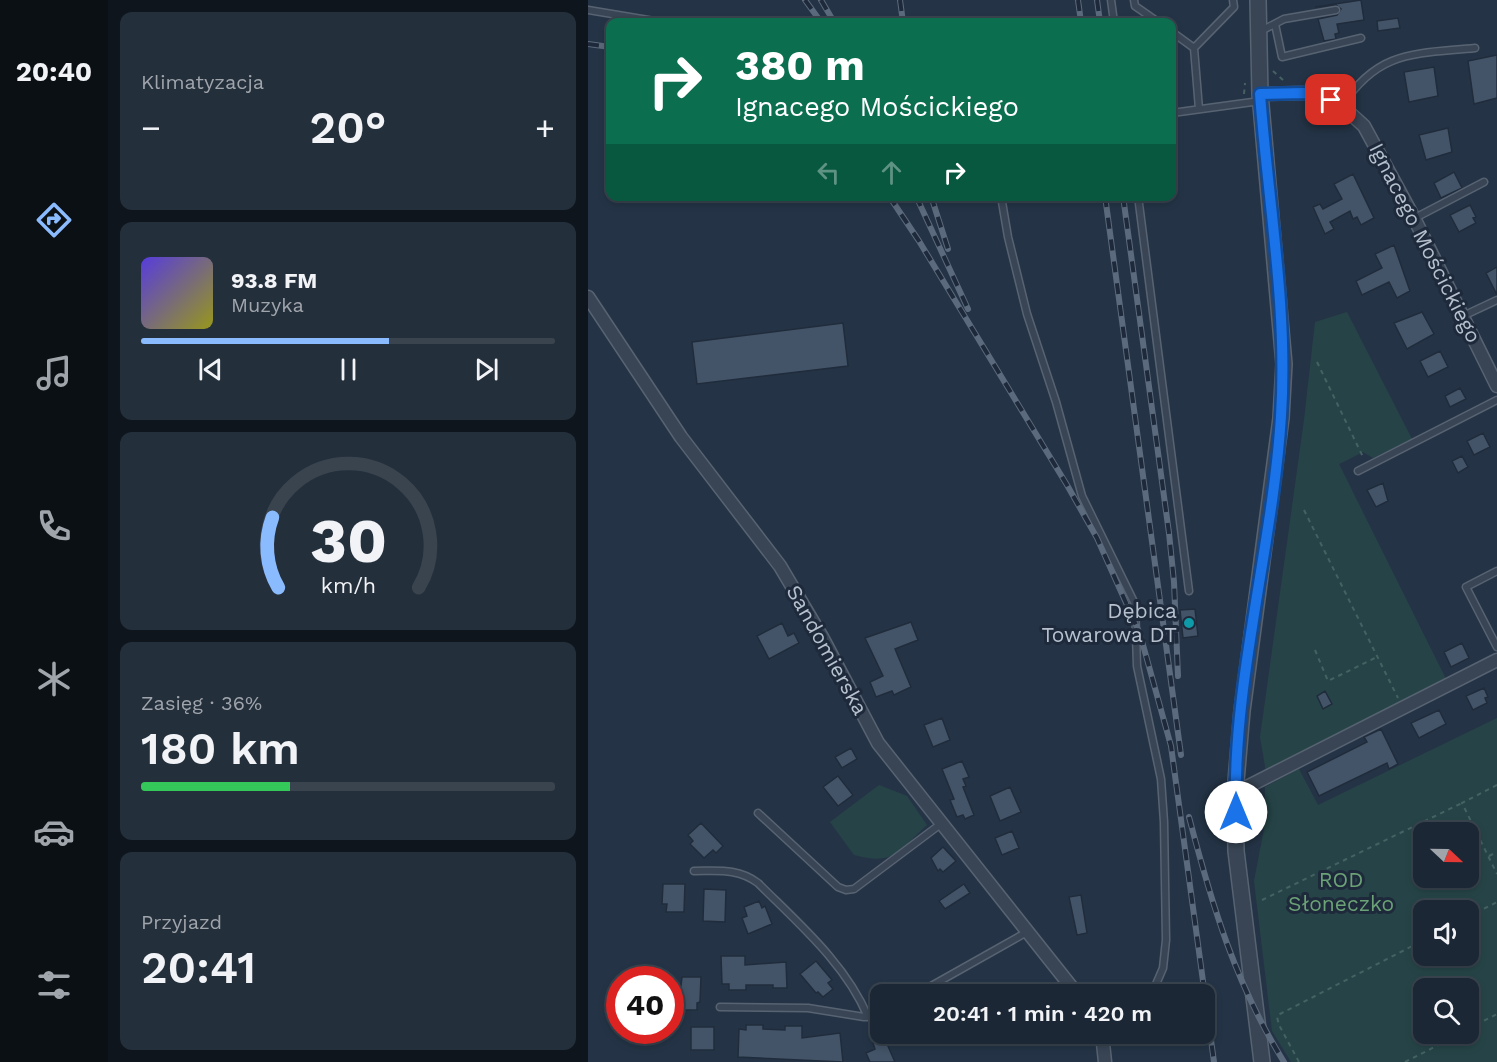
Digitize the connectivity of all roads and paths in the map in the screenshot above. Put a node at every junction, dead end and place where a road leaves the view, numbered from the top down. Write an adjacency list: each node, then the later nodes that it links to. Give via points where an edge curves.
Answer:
1 (1111, 0): 8 (lane)
2 (1134, 0): 9 (lane, via 1135,6)
3 (1233, 0): 14 (lane, via 1234,7)
4 (1258, 0): 11 (street)
5 (588, 10): 7 (lane)
6 (1336, 10): 10 (lane)
7 (636, 18)
8 (1113, 18)
9 (1152, 18)
10 (1275, 24): 11 (lane); 13 (lane, via 1282,57)
11 (1259, 32): 17 (street)
12 (1176, 35): 14 (lane)
13 (1361, 38)
14 (1194, 48): 19 (lane)
15 (1475, 48): 18 (lane, via 1401,56 1373,70)
16 (1249, 76): 17 (path, via 1243,85)
17 (1255, 99): 18 (street, Ignacego Mościckiego, via 1313,94); 19 (lane); 42 (street, via 1284,364 1281,418)
18 (1342, 106): 24 (street, Ignacego Mościckiego, via 1371,136)
19 (1199, 109): 20 (lane)
20 (1176, 112)
21 (1484, 182): 24 (lane)
22 (1002, 201): 57 (lane, via 1027,314 1082,496 1135,604 1137,666 1161,779 1164,822 1166,940 1163,968)
23 (1139, 201): 35 (lane)
24 (1414, 218): 27 (street, Ignacego Mościckiego)
25 (588, 297): 45 (street, Sandomierska, via 681,437 780,566 878,743)
26 (1497, 300): 27 (lane)
27 (1463, 316): 29 (street, Ignacego Mościckiego)
28 (1317, 362): 31 (path)
29 (1497, 386)
30 (1497, 400): 31 (lane)
31 (1367, 467): 32 (lane)
32 (1358, 471)
33 (1304, 510): 38 (path)
34 (1497, 571): 36 (lane, via 1466,587)
35 (1189, 591)
36 (1497, 647)
37 (1315, 650): 38 (path, via 1328,681)
38 (1377, 657): 40 (path)
39 (1497, 660): 40 (street)
40 (1403, 708): 42 (street)
41 (1497, 785): 43 (path)
42 (1235, 793): 65 (street, via 1236,851)
43 (1462, 803): 47 (path); 50 (path)
44 (758, 813): 45 (lane, via 846,890 854,889)
45 (942, 823): 53 (street, Sandomierska)
46 (1497, 852): 47 (path)
47 (1488, 856): 49 (path)
48 (694, 871): 60 (lane, via 746,874 758,883 834,962)
49 (1497, 874)
50 (1262, 900)
51 (1497, 903): 52 (path)
52 (1479, 912)
53 (1028, 932): 55 (lane); 56 (street, Sandomierska)
54 (1413, 946): 66 (path, via 1277,1017)
55 (935, 984)
56 (1069, 984)
57 (1156, 984)
58 (720, 1007): 60 (lane, via 808,1008)
59 (1497, 1014): 61 (path)
60 (868, 1017)
61 (1479, 1023)
62 (1103, 1044): 64 (street)
63 (1440, 1044): 67 (path)
64 (1105, 1062)
65 (1262, 1062)
66 (1299, 1062)
67 (1405, 1062)

